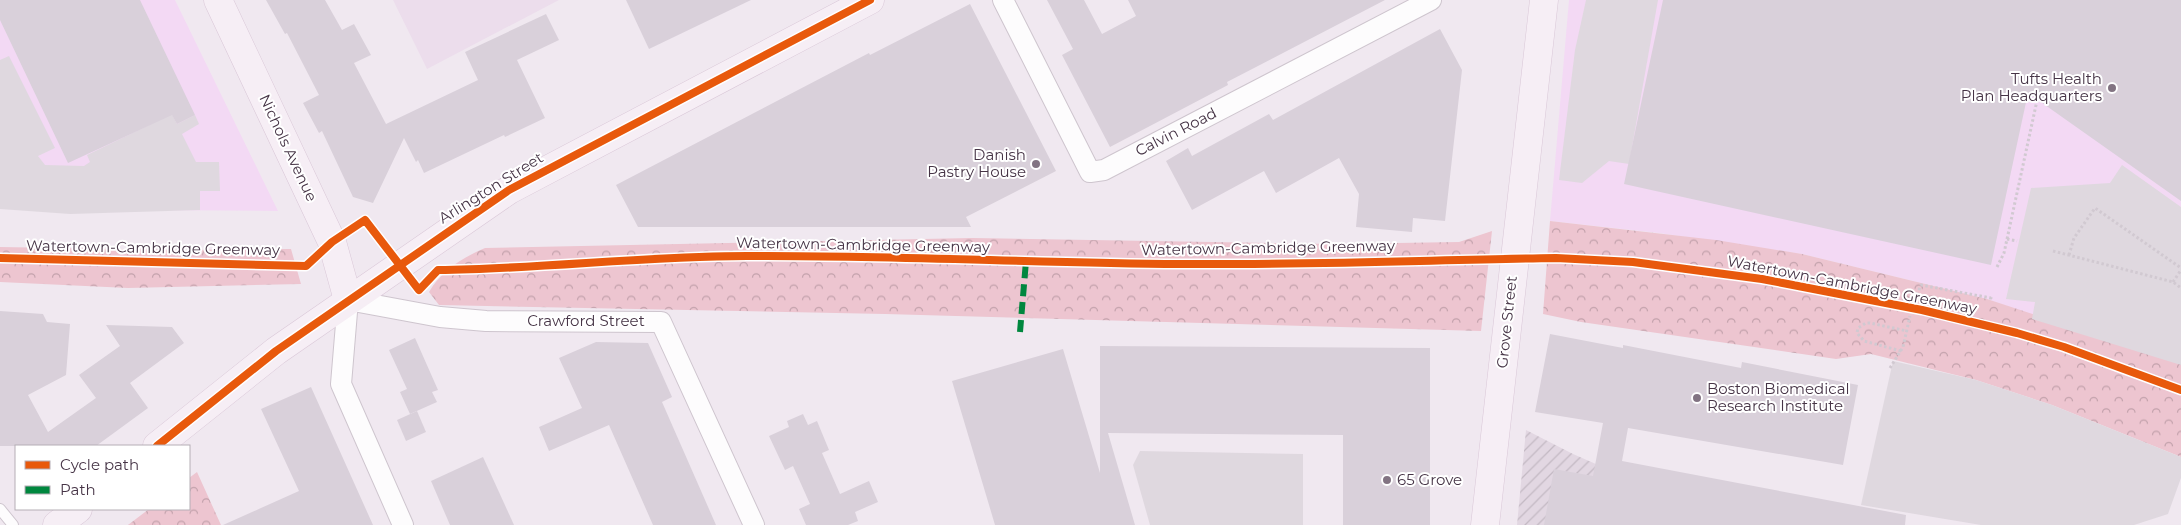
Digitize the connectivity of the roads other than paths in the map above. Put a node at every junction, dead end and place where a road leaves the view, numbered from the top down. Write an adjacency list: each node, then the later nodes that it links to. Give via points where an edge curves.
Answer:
1 (218, 0): 6 (street, Nichols Avenue, via 332,242)
2 (870, 0): 6 (street, Arlington Street, via 509,190)
3 (1002, 0): 4 (street, Calvin Road, via 1090,172 1104,170)
4 (1431, 0)
5 (1544, 0): 14 (street, Grove Street)
6 (348, 300): 7 (street, Arlington Street, via 276,351); 12 (street, via 341,384); 13 (street, Crawford Street, via 440,317 477,320 661,322)
7 (158, 445)
8 (0, 509): 10 (lane)
9 (77, 510): 11 (street)
10 (13, 525)
11 (57, 525)
12 (403, 525)
13 (754, 525)
14 (1486, 525)

